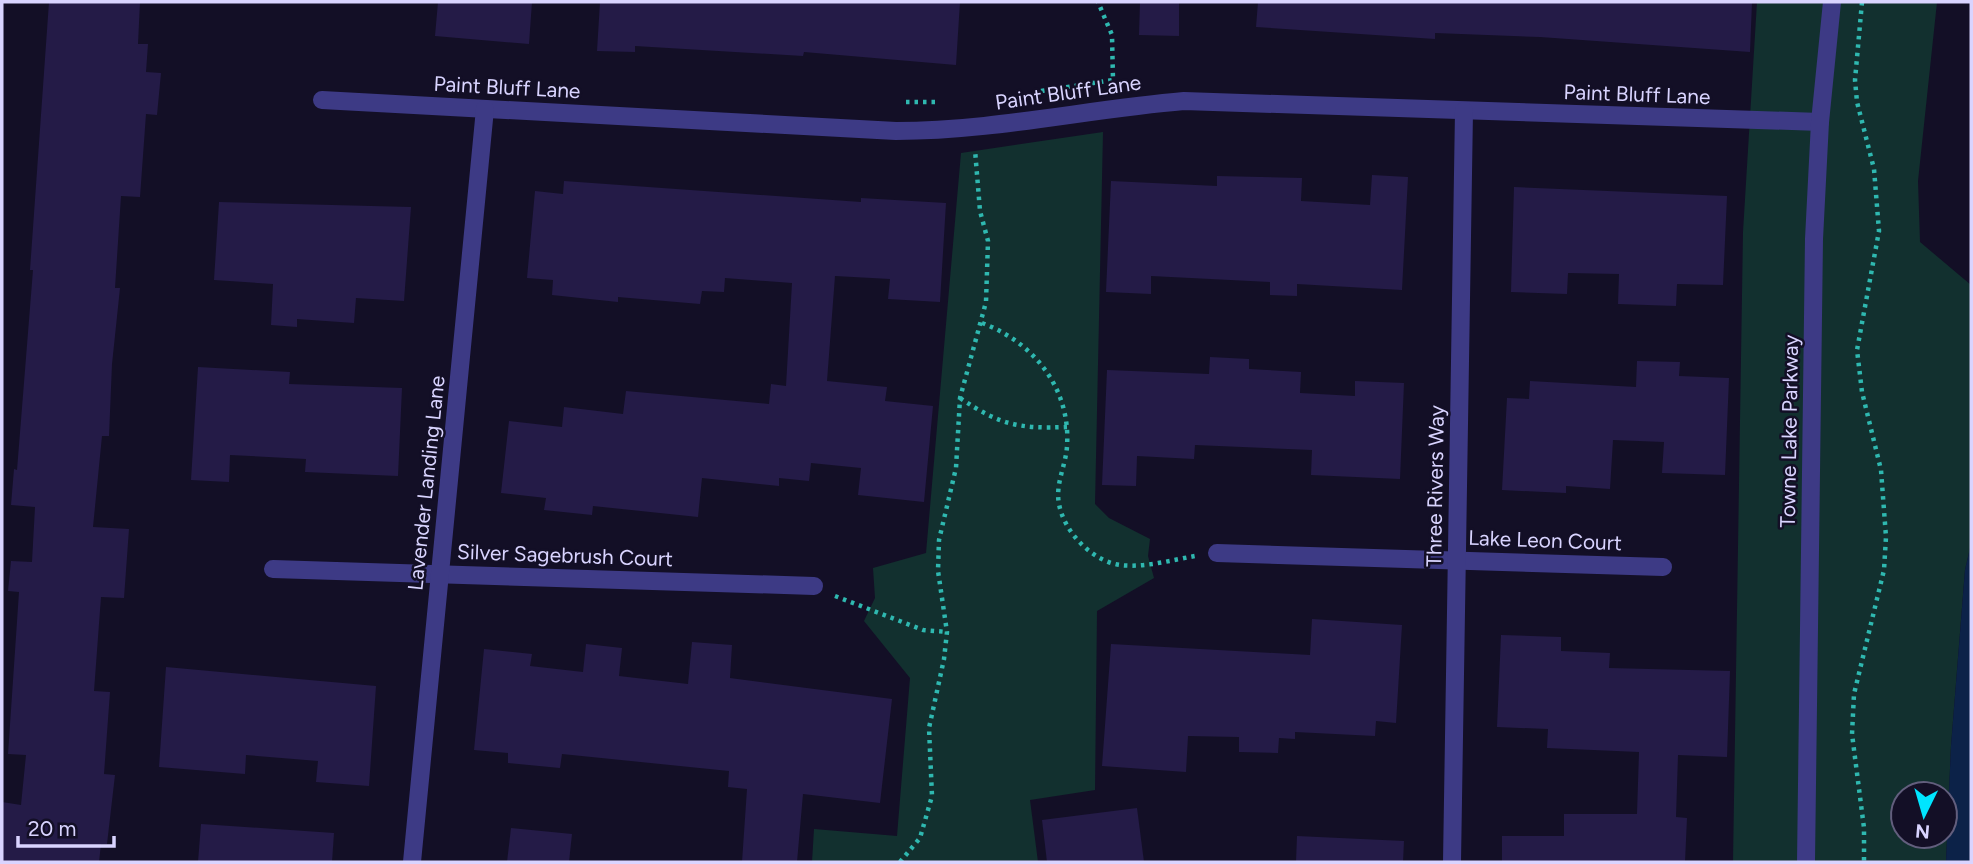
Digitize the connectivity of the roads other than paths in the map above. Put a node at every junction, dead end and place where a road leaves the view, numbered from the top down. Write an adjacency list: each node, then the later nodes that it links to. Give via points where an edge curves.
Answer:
1 (1832, 2): 5 (street, Towne Lake Parkway)
2 (322, 100): 3 (street, Paint Bluff Lane)
3 (485, 109): 4 (street, Paint Bluff Lane, via 897,131 974,128 1184,101); 10 (street, Lavender Landing Lane)
4 (1464, 111): 5 (street, Paint Bluff Lane); 7 (street, Three Rivers Way)
5 (1820, 122): 14 (street, Towne Lake Parkway, via 1814,239)
6 (1217, 553): 7 (street, Lake Leon Court)
7 (1457, 560): 8 (street, Lake Leon Court); 13 (street, Three Rivers Way)
8 (1662, 567)
9 (273, 569): 10 (street, Silver Sagebrush Court)
10 (440, 574): 11 (street, Silver Sagebrush Court); 12 (street, Lavender Landing Lane)
11 (814, 586)
12 (412, 862)
13 (1452, 862)
14 (1806, 862)

